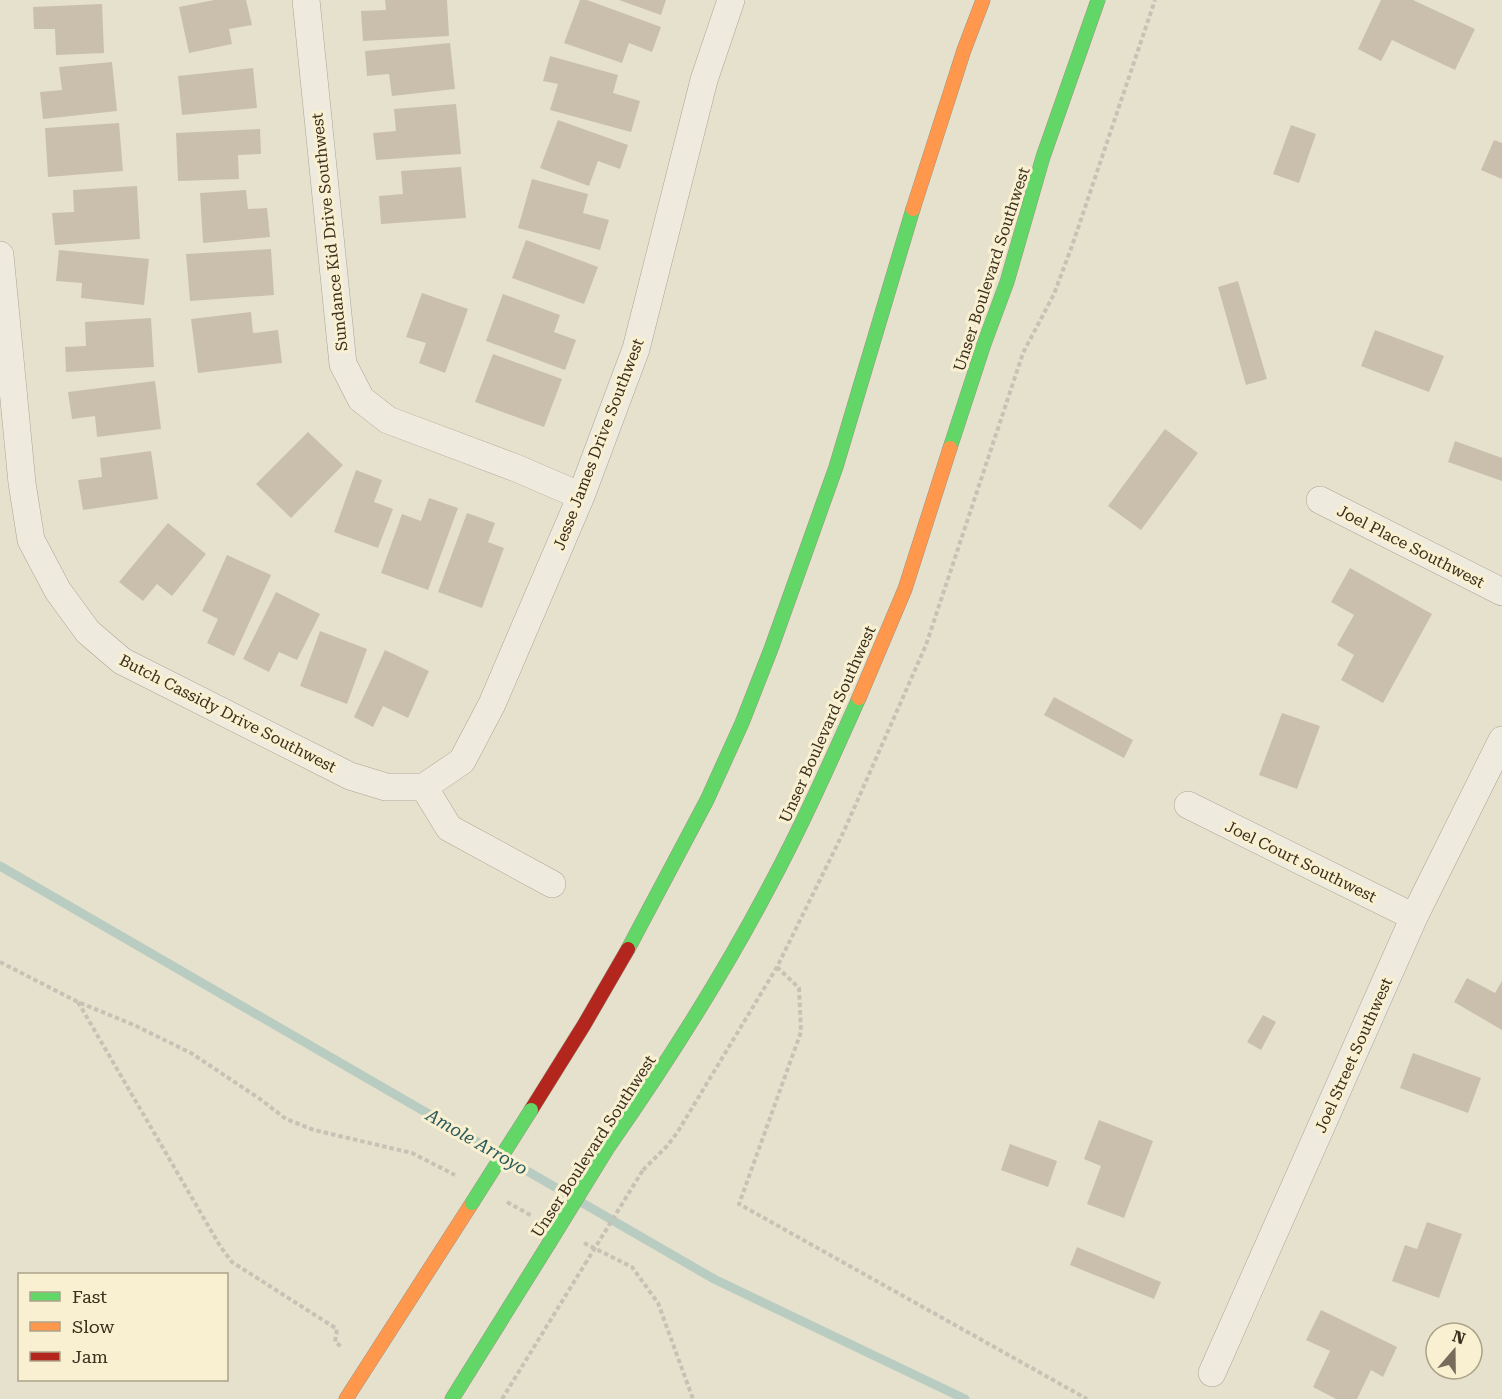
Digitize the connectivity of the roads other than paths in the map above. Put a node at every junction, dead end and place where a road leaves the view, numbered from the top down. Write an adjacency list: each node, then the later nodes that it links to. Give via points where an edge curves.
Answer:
1 (306, 0): 6 (street, Sundance Kid Drive Southwest, via 342,364 361,399 388,420)
2 (731, 0): 6 (street, Jesse James Drive Southwest, via 704,80 636,349)
3 (983, 0): 15 (main road, bridge, via 890,282 836,467 771,650 707,800 584,1025)
4 (1098, 0): 16 (main road, Unser Boulevard Southwest, bridge, via 1043,157 1007,282 905,589 822,782 767,891 704,1002 607,1149)
5 (0, 255): 10 (street, Butch Cassidy Drive Southwest, via 31,540 58,591 87,632 122,661 350,776 386,787)
6 (581, 496): 10 (street, Jesse James Drive Southwest, via 492,704 462,761)
7 (1320, 500): 8 (street, Joel Place Southwest)
8 (1502, 592)
9 (1502, 740): 13 (street, Joel Street Southwest)
10 (424, 787): 12 (street, via 448,828)
11 (1188, 805): 13 (street, Joel Court Southwest)
12 (552, 884)
13 (1414, 917): 14 (street, Joel Street Southwest)
14 (1212, 1373)
15 (346, 1399)
16 (452, 1399)

